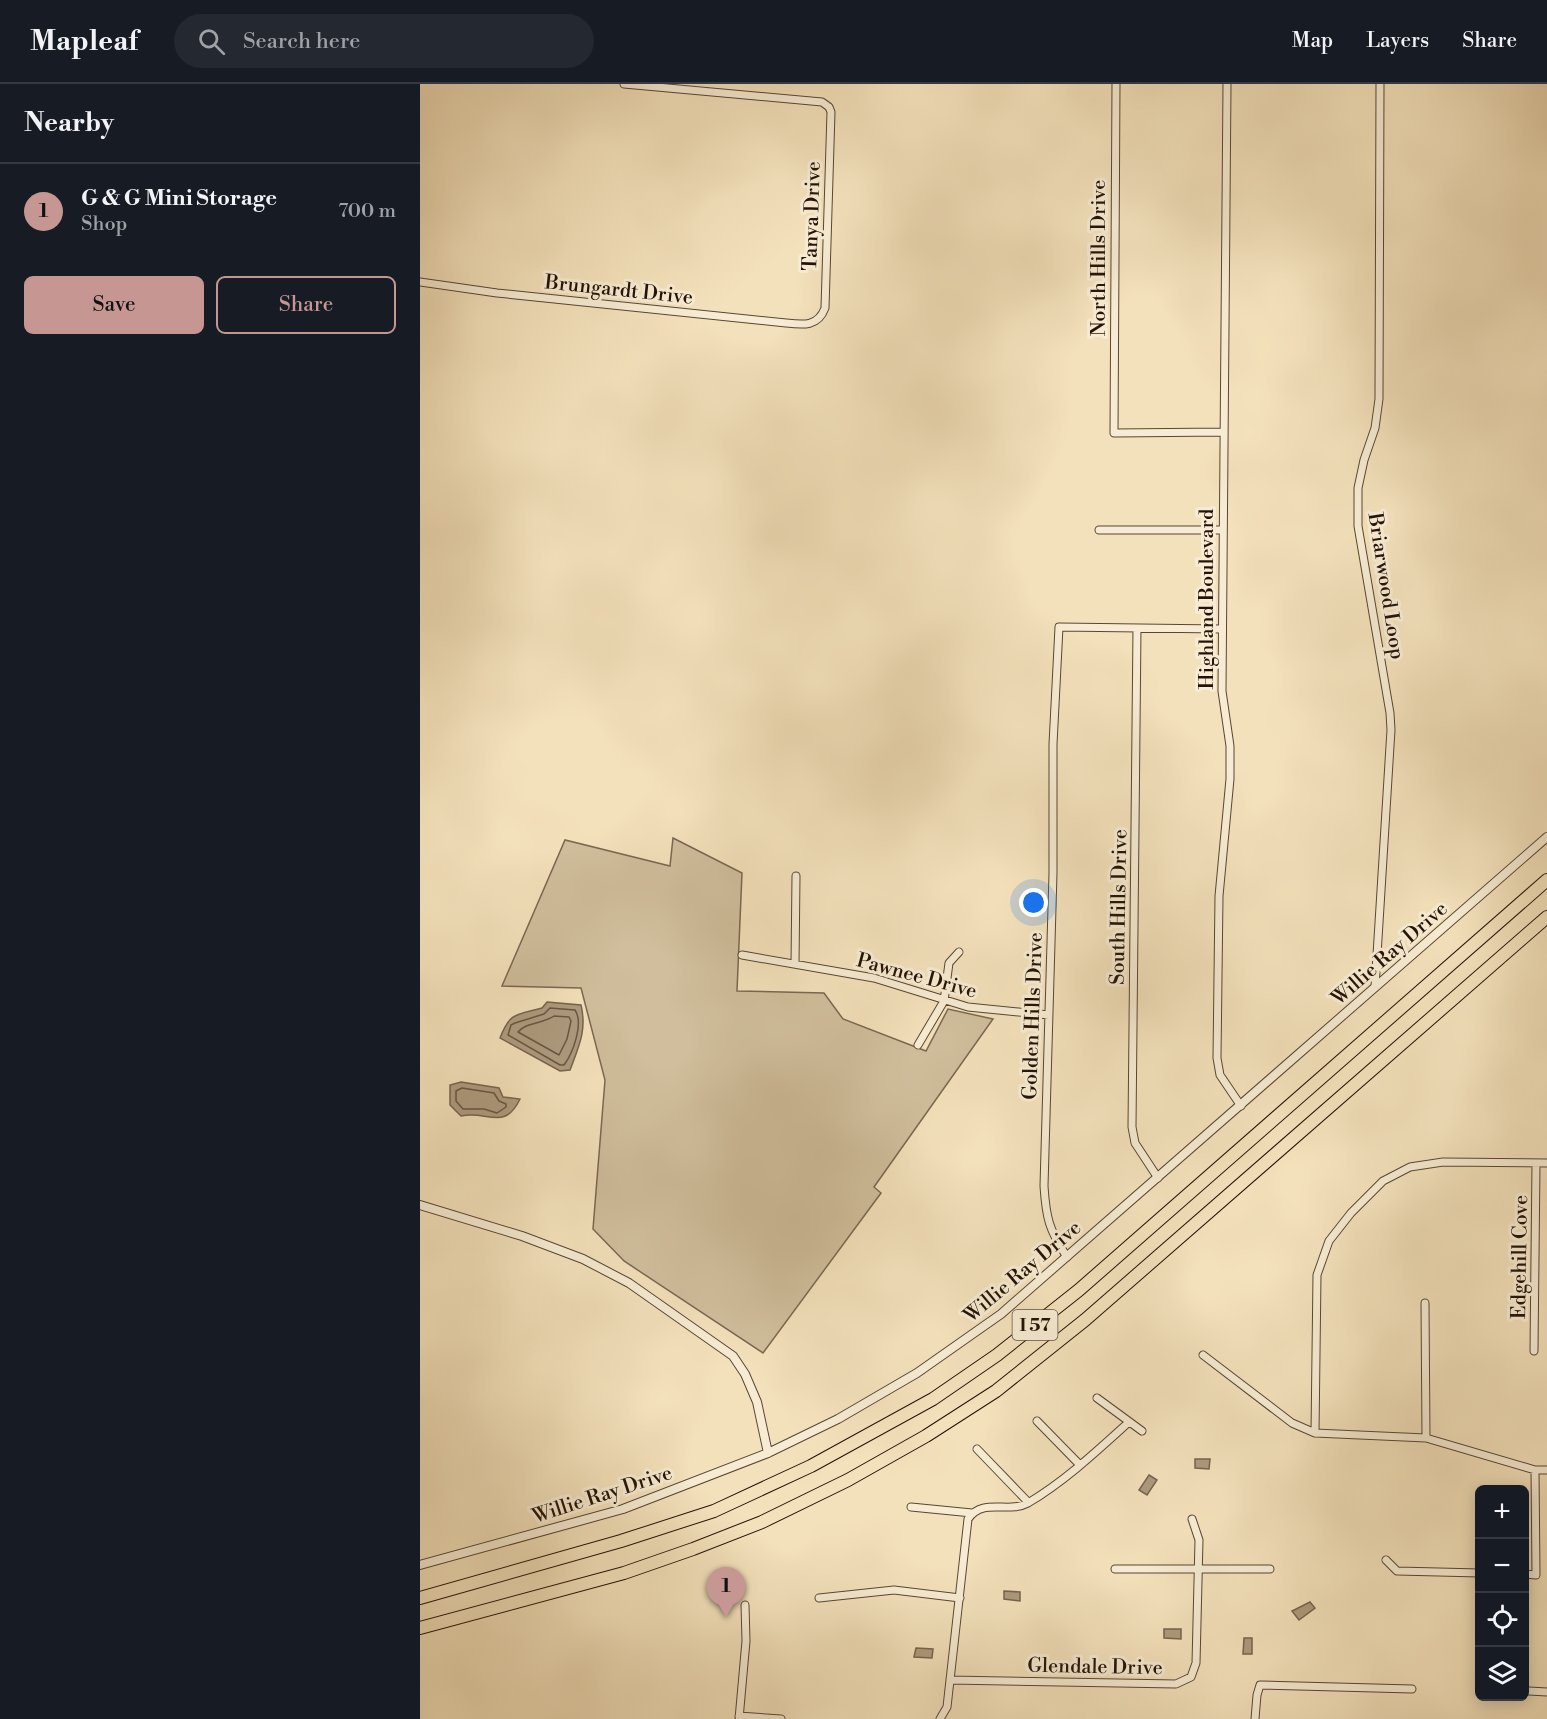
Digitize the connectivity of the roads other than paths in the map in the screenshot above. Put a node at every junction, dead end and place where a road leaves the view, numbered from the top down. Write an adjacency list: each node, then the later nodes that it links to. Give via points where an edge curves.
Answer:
1 (624, 84): 5 (street)
2 (1116, 84): 8 (street, North Hills Drive, via 1114,433)
3 (1227, 84): 8 (street, Highland Boulevard)
4 (1380, 84): 20 (street, Briarwood Loop, via 1379,399 1358,488 1358,526 1391,730)
5 (704, 88): 7 (street, Tanya Drive, via 822,102 829,107 825,308)
6 (420, 282): 7 (street, Brungardt Drive, via 803,325)
7 (816, 323)
8 (1224, 432): 10 (street, Highland Boulevard)
9 (1099, 530): 10 (street)
10 (1222, 530): 12 (street, Highland Boulevard)
11 (1137, 628): 12 (street); 22 (street, Golden Hills Drive, via 1059,627); 27 (street, South Hills Drive, via 1132,1127 1135,1143)
12 (1221, 628): 24 (street, Highland Boulevard, via 1221,691 1230,746 1230,779 1219,896 1217,1058 1220,1075)
13 (1547, 837): 20 (street, Willie Ray Drive)
14 (796, 876): 19 (street)
15 (1547, 880): 55 (highway, I 57, via 1079,1290 997,1355 933,1399 811,1466 714,1510 621,1541)
16 (1547, 917): 59 (highway, I 57, via 1086,1320 996,1391 926,1436 848,1480 762,1522 703,1545 624,1573)
17 (959, 952): 21 (street, via 949,963)
18 (742, 955): 19 (street, Pawnee Drive)
19 (795, 964): 21 (street, Pawnee Drive, via 874,978)
20 (1375, 987): 24 (street, Willie Ray Drive)
21 (944, 1001): 22 (street, Pawnee Drive, via 980,1009); 23 (street)
22 (1049, 1015): 29 (street, Golden Hills Drive, via 1046,1216 1053,1237)
23 (918, 1045)
24 (1241, 1107): 27 (street, Willie Ray Drive)
25 (1536, 1162): 26 (street); 31 (street, Edgehill Cove); 37 (street, via 1443,1162 1410,1167 1383,1181 1351,1213 1329,1241 1317,1275)
26 (1547, 1163)
27 (1158, 1178): 29 (street, Willie Ray Drive)
28 (420, 1205): 40 (street, via 583,1259 628,1283 733,1356 757,1402)
29 (1067, 1257): 40 (street, Willie Ray Drive, via 1001,1314 917,1373 838,1419)
30 (1425, 1303): 38 (street)
31 (1534, 1351)
32 (1203, 1355): 37 (street, via 1292,1423)
33 (1096, 1398): 35 (street)
34 (1037, 1421): 41 (street)
35 (1129, 1422): 36 (street); 41 (street)
36 (1142, 1431)
37 (1315, 1433): 38 (street)
38 (1426, 1438): 42 (street)
39 (977, 1449): 44 (street)
40 (768, 1453): 49 (street, Willie Ray Drive, via 623,1509)
41 (1080, 1465): 44 (street)
42 (1535, 1470): 43 (street); 54 (street, via 1536,1575)
43 (1547, 1470)
44 (1028, 1502): 46 (street, via 984,1507)
45 (911, 1507): 46 (street)
46 (972, 1513): 57 (street, via 966,1526)
47 (1192, 1519): 50 (street, Glendale Drive, via 1199,1540)
48 (1386, 1560): 53 (street, via 1397,1571)
49 (420, 1565)
50 (1197, 1568): 51 (street); 52 (street); 60 (street, Glendale Drive, via 1196,1663 1191,1677 1176,1684)
51 (1115, 1569)
52 (1270, 1569)
53 (1475, 1573)
54 (1529, 1574)
55 (420, 1598)
56 (819, 1598): 57 (street, via 894,1590)
57 (960, 1598): 60 (street)
58 (745, 1605): 64 (street)
59 (420, 1628)
60 (950, 1680): 66 (street, via 947,1707)
61 (1412, 1689): 67 (street, via 1260,1685)
62 (1529, 1691): 63 (street)
63 (1547, 1692)
64 (739, 1717): 65 (street)
65 (781, 1719)
66 (940, 1719)
67 (1255, 1719)

